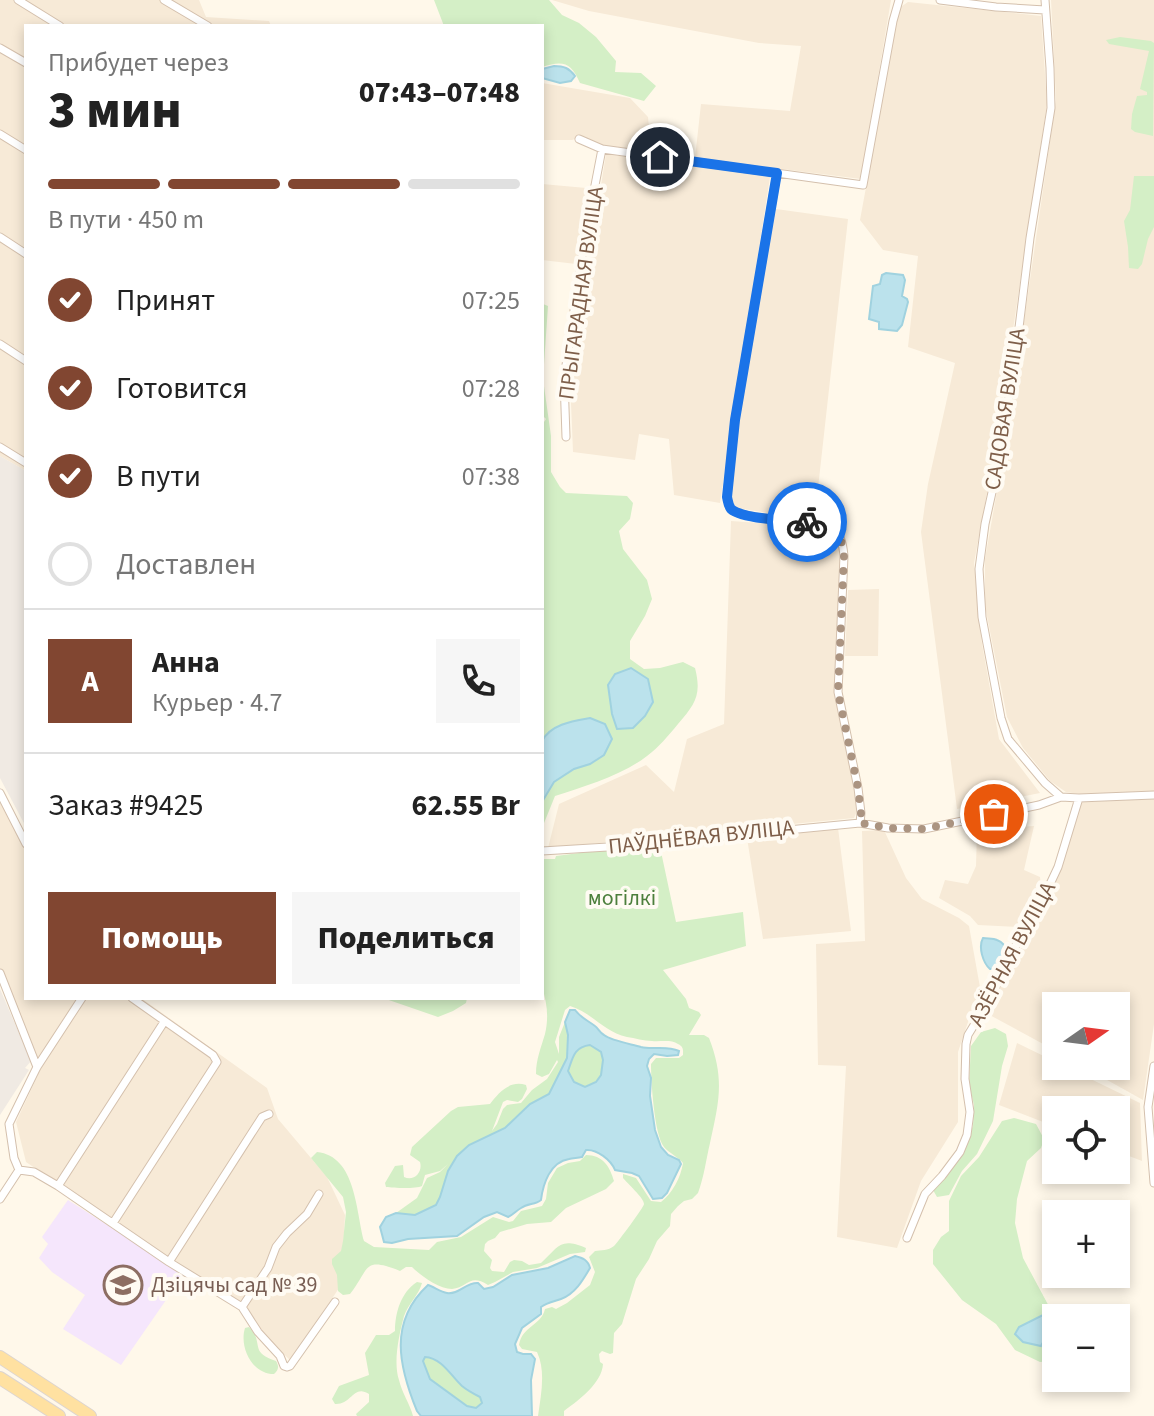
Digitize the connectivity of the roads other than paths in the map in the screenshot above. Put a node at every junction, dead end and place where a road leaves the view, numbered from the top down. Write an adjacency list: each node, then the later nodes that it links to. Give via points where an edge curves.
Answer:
1 (18, 0): 9 (street)
2 (164, 0): 8 (street)
3 (899, 0): 17 (street, via 863,185)
4 (940, 0): 7 (street)
5 (1045, 0): 7 (street, САДОВАЯ ВУЛІЦА)
6 (187, 2): 8 (street)
7 (1045, 10): 27 (street, САДОВАЯ ВУЛІЦА, via 1051,108 979,569 982,617 1004,729)
8 (183, 11): 10 (street)
9 (57, 24)
10 (205, 24)
11 (0, 48): 12 (street)
12 (24, 62)
13 (0, 134): 15 (street)
14 (579, 139): 16 (street)
15 (24, 149)
16 (602, 149): 17 (street); 22 (street, ПРЫГАРАДНАЯ ВУЛІЦА, via 564,379)
17 (777, 173): 29 (street, via 727,497 732,510 825,524 839,536 844,556 838,692)
18 (0, 237): 19 (street)
19 (24, 253)
20 (0, 344): 21 (street)
21 (24, 360)
22 (566, 437)
23 (0, 447): 24 (street)
24 (24, 462)
25 (0, 793): 30 (street)
26 (1154, 795): 28 (street, ПАЎДНЁВАЯ ВУЛІЦА)
27 (1061, 797): 28 (street, ПАЎДНЁВАЯ ВУЛІЦА); 29 (street, ПАЎДНЁВАЯ ВУЛІЦА, via 924,829)
28 (1079, 798): 46 (street, АЗЁРНАЯ ВУЛІЦА, via 1058,867 1036,914 968,1035 967,1135 960,1152 925,1194)
29 (860, 823): 31 (street, ПАЎДНЁВАЯ ВУЛІЦА)
30 (24, 840)
31 (544, 851)
32 (0, 973): 37 (street)
33 (81, 1000): 37 (street)
34 (135, 1000): 35 (street)
35 (164, 1022): 42 (street); 45 (street, via 217,1062)
36 (1154, 1066): 39 (street, via 1148,1107)
37 (37, 1067): 40 (street, via 9,1124)
38 (269, 1114): 47 (street, via 262,1117)
39 (1152, 1151): 41 (street)
40 (19, 1170): 42 (street); 44 (street)
41 (1154, 1183)
42 (58, 1186): 45 (street)
43 (319, 1194): 49 (street, via 276,1247)
44 (0, 1199)
45 (113, 1223): 47 (street)
46 (907, 1238)
47 (169, 1262): 49 (street)
48 (335, 1302): 49 (street, via 290,1366 284,1366)
49 (242, 1307)
50 (0, 1357): 53 (main road)
51 (0, 1378): 52 (main road)
52 (59, 1416)
53 (90, 1416)

